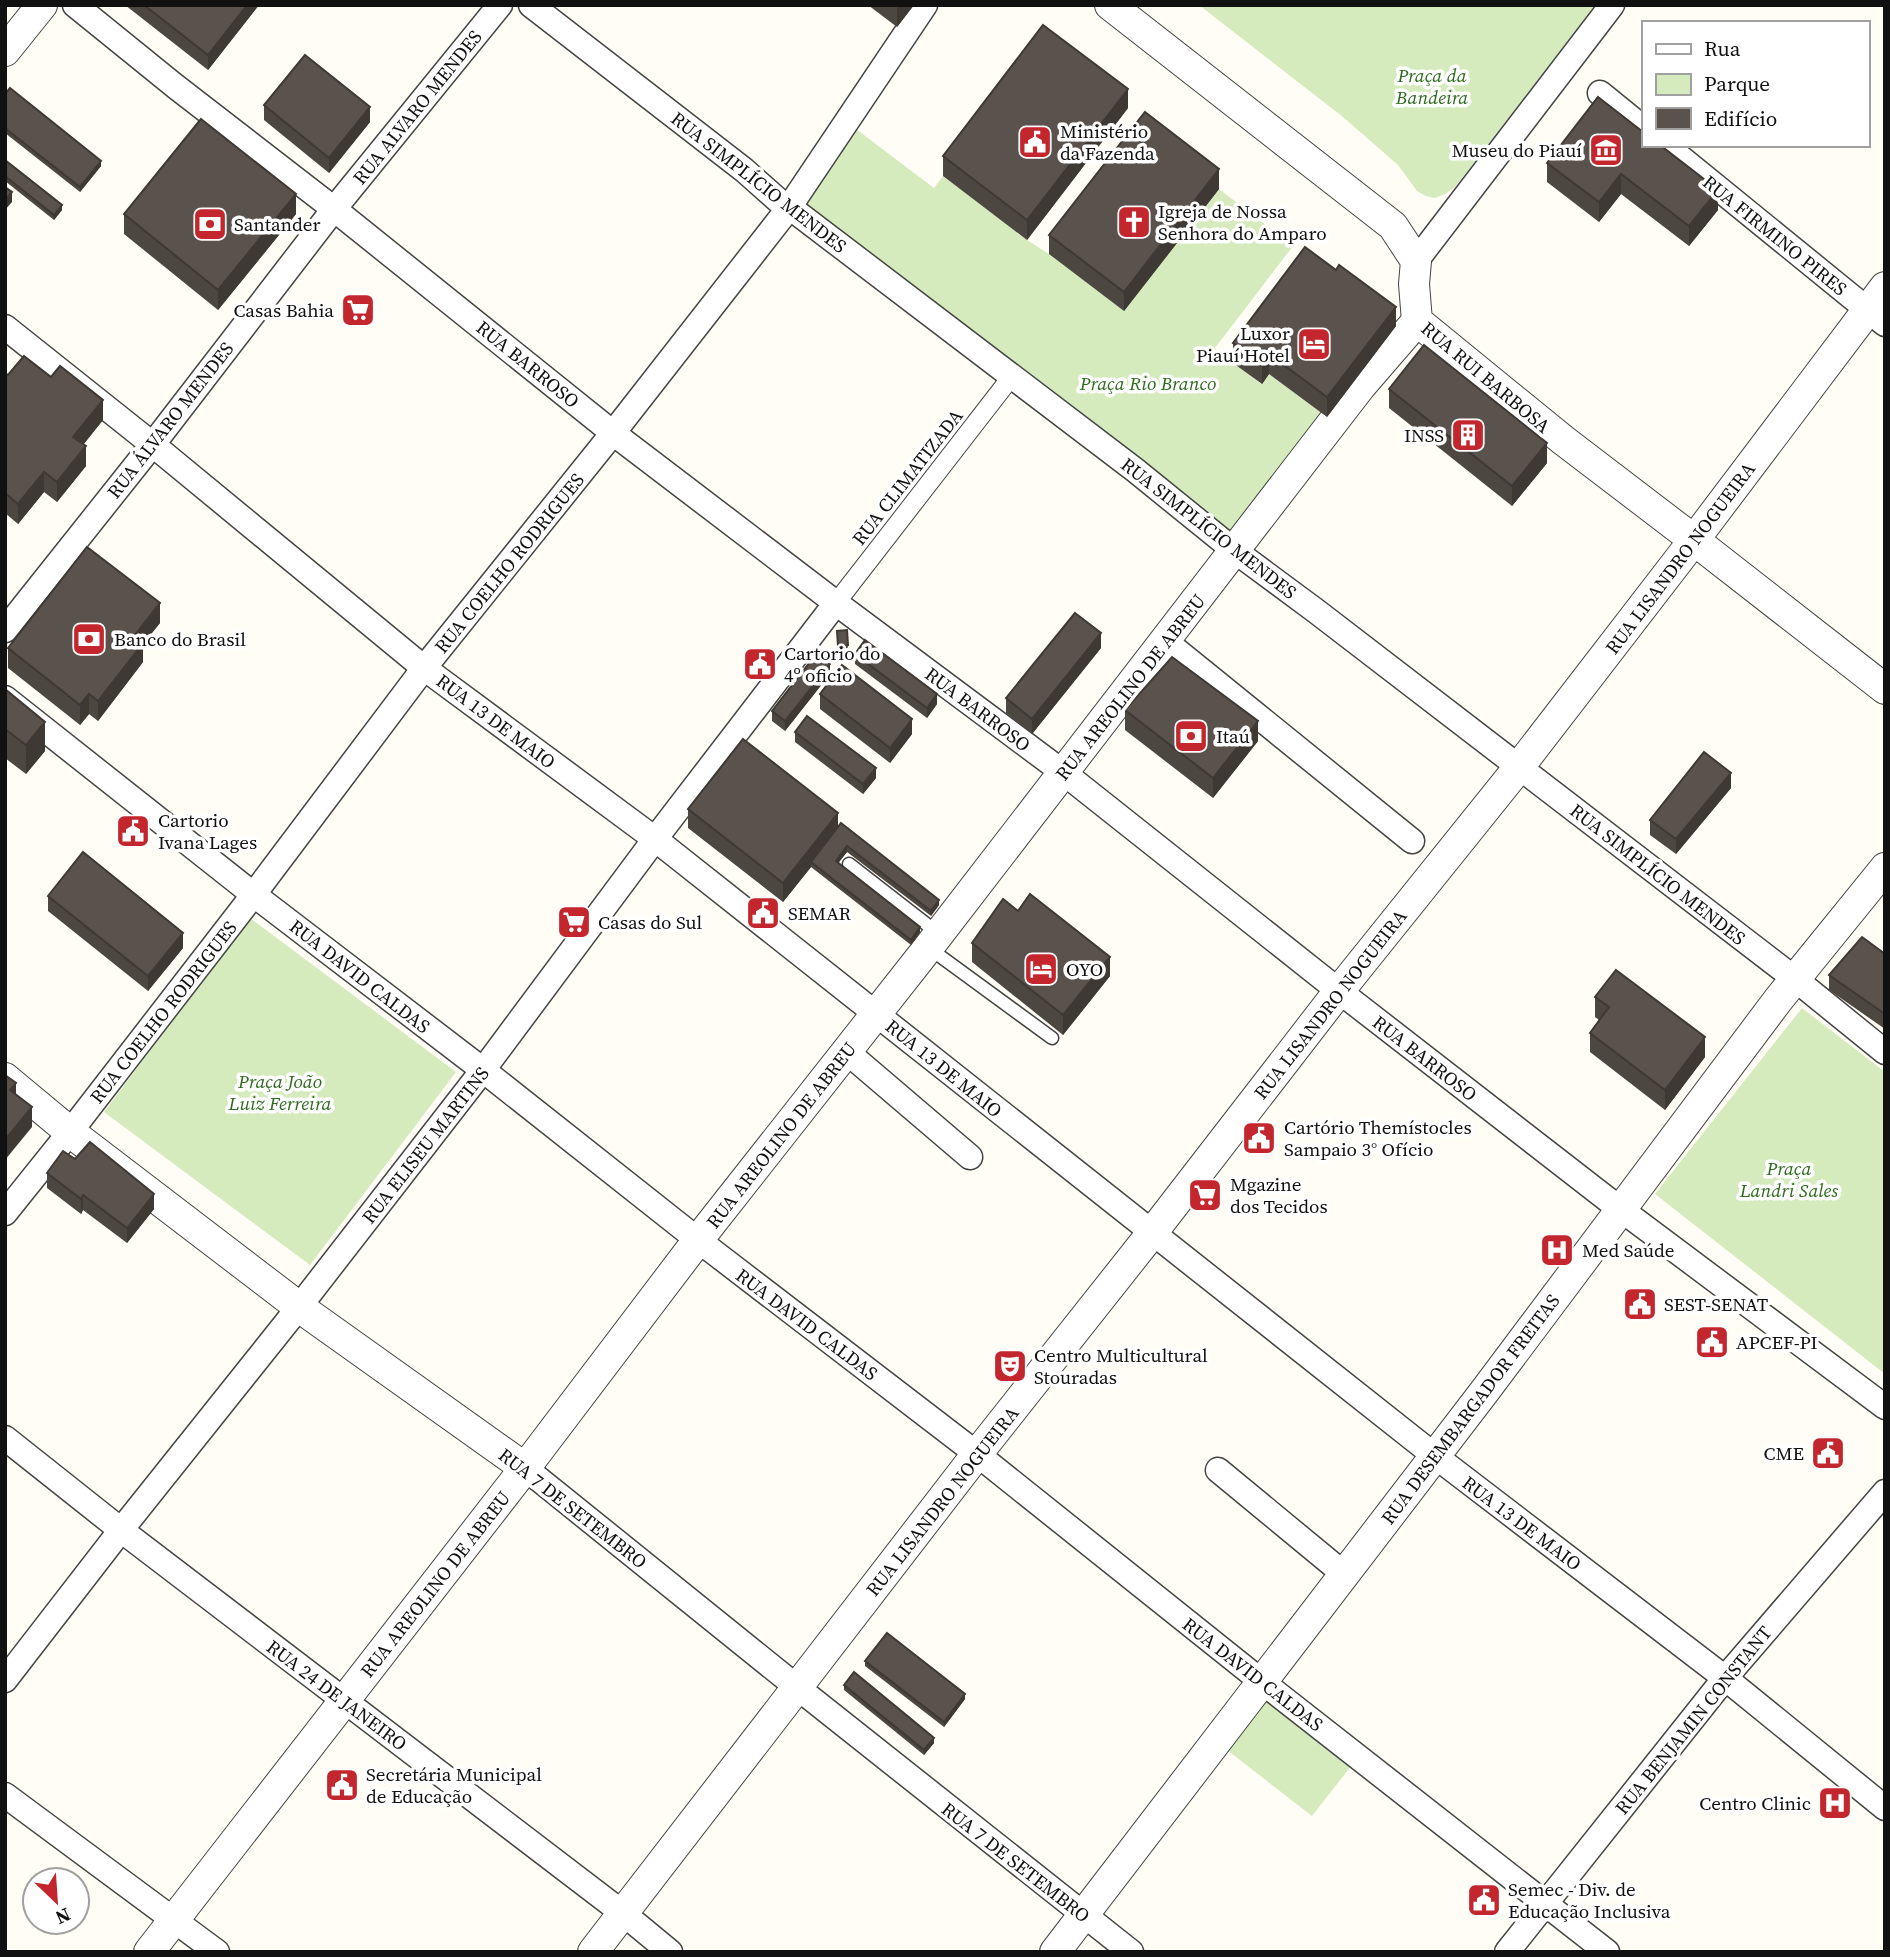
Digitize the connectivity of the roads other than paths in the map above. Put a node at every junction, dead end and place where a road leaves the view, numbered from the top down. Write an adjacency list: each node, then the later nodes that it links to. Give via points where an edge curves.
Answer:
1 (42, 5): 8 (street)
2 (75, 5): 12 (street, RUA BARROSO)
3 (500, 5): 12 (street, RUA ALVARO MENDES)
4 (531, 5): 13 (street, RUA SIMPLÍCIO MENDES)
5 (925, 5): 13 (street, RUA COELHO RODRIGUES)
6 (1110, 5): 14 (street, via 1392,226)
7 (1612, 5): 14 (street)
8 (5, 51)
9 (1600, 93): 10 (street)
10 (1642, 127)
11 (1667, 147): 16 (street, RUA FIRMINO PIRES)
12 (334, 209): 20 (street, RUA BARROSO); 21 (street, RUA ÁLVARO MENDES)
13 (788, 209): 19 (street, RUA SIMPLÍCIO MENDES); 20 (street, RUA COELHO RODRIGUES)
14 (1416, 261): 17 (street, RUA RUI BARBOSA)
15 (1885, 287): 16 (street, RUA LISANDRO NOGUEIRA)
16 (1875, 317): 22 (street, RUA LISANDRO NOGUEIRA)
17 (1417, 321): 22 (street, RUA RUI BARBOSA); 23 (street, RUA AREOLINO DE ABREU, via 1360,387)
18 (5, 327): 21 (street, RUA 13 DE MAIO)
19 (1012, 376): 23 (street, RUA SIMPLÍCIO MENDES); 24 (street, RUA CLIMATIZADA)
20 (613, 433): 24 (street, RUA BARROSO); 27 (street, RUA COELHO RODRIGUES)
21 (152, 444): 25 (street, RUA ÁLVARO MENDES); 27 (street, RUA 13 DE MAIO)
22 (1694, 540): 28 (street, RUA RUI BARBOSA); 30 (street, RUA LISANDRO NOGUEIRA)
23 (1235, 551): 26 (street, RUA AREOLINO DE ABREU); 30 (street, RUA SIMPLÍCIO MENDES)
24 (836, 603): 31 (street, RUA BARROSO); 32 (street, RUA ELISEU MARTINS)
25 (5, 630)
26 (1165, 642): 31 (street, RUA AREOLINO DE ABREU); 33 (street)
27 (424, 668): 32 (street, RUA 13 DE MAIO); 36 (street, RUA COELHO RODRIGUES)
28 (1885, 689)
29 (5, 698): 36 (street, RUA DAVID CALDAS)
30 (1519, 767): 38 (street, RUA SIMPLÍCIO MENDES); 39 (street, RUA LISANDRO NOGUEIRA)
31 (1064, 773): 37 (street, RUA AREOLINO DE ABREU); 39 (street, RUA BARROSO)
32 (655, 838): 40 (street, RUA 13 DE MAIO); 44 (street, RUA ELISEU MARTINS)
33 (1412, 841)
34 (849, 864): 37 (lane)
35 (1885, 867): 38 (street, RUA DESEMBARGADOR FREITAS)
36 (254, 894): 44 (street, RUA DAVID CALDAS); 46 (street, RUA COELHO RODRIGUES)
37 (934, 941): 40 (street, RUA AREOLINO DE ABREU); 41 (lane)
38 (1795, 979): 43 (street, RUA SIMPLÍCIO MENDES); 48 (street, RUA DESEMBARGADOR FREITAS)
39 (1339, 991): 48 (street, RUA BARROSO); 50 (street, RUA LISANDRO NOGUEIRA)
40 (877, 1014): 42 (street, RUA AREOLINO DE ABREU); 50 (street, RUA 13 DE MAIO)
41 (1052, 1038)
42 (847, 1052): 47 (street); 51 (street, RUA AREOLINO DE ABREU)
43 (1885, 1052)
44 (483, 1070): 51 (street, RUA DAVID CALDAS); 52 (street, RUA ELISEU MARTINS)
45 (5, 1078): 46 (street, RUA 7 DE SETEMBRO)
46 (70, 1132): 49 (street, RUA COELHO RODRIGUES); 52 (street, RUA 7 DE SETEMBRO)
47 (970, 1157)
48 (1622, 1210): 53 (street, RUA BARROSO); 56 (street, RUA DESEMBARGADOR FREITAS)
49 (5, 1213)
50 (1152, 1233): 55 (street, RUA LISANDRO NOGUEIRA); 56 (street, RUA 13 DE MAIO)
51 (698, 1240): 55 (street, RUA DAVID CALDAS); 57 (street, RUA AREOLINO DE ABREU)
52 (299, 1307): 57 (street, RUA 7 DE SETEMBRO); 60 (street, RUA ELISEU MARTINS)
53 (1885, 1407)
54 (5, 1438): 60 (street, RUA 24 DE JANEIRO)
55 (978, 1454): 64 (street, RUA DAVID CALDAS); 65 (street, RUA LISANDRO NOGUEIRA)
56 (1434, 1457): 61 (street, RUA DESEMBARGADOR FREITAS); 62 (street, RUA 13 DE MAIO)
57 (525, 1468): 65 (street, RUA 7 DE SETEMBRO); 66 (street, RUA AREOLINO DE ABREU)
58 (1218, 1470): 61 (street)
59 (1885, 1492): 62 (street, RUA BENJAMIN CONSTANT)
60 (121, 1530): 63 (street, RUA ELISEU MARTINS); 66 (street, RUA 24 DE JANEIRO)
61 (1344, 1574): 64 (street, RUA DESEMBARGADOR FREITAS)
62 (1725, 1678): 68 (street, RUA 13 DE MAIO); 69 (street, RUA BENJAMIN CONSTANT)
63 (5, 1680)
64 (1261, 1681): 69 (street, RUA DAVID CALDAS); 71 (street, RUA DESEMBARGADOR FREITAS)
65 (798, 1688): 70 (street, RUA LISANDRO NOGUEIRA); 71 (street, RUA 7 DE SETEMBRO)
66 (345, 1701): 70 (street, RUA 24 DE JANEIRO); 72 (street, RUA AREOLINO DE ABREU)
67 (5, 1795): 72 (street)
68 (1885, 1808)
69 (1545, 1902): 79 (street, RUA BENJAMIN CONSTANT); 80 (street, RUA DAVID CALDAS)
70 (624, 1914): 75 (street, RUA LISANDRO NOGUEIRA); 76 (street, RUA 24 DE JANEIRO)
71 (1083, 1915): 77 (street, RUA DESEMBARGADOR FREITAS); 78 (street, RUA 7 DE SETEMBRO)
72 (174, 1920): 73 (street, RUA AREOLINO DE ABREU); 74 (street)
73 (149, 1952)
74 (217, 1952)
75 (593, 1952)
76 (670, 1952)
77 (1055, 1952)
78 (1131, 1952)
79 (1507, 1952)
80 (1607, 1952)

